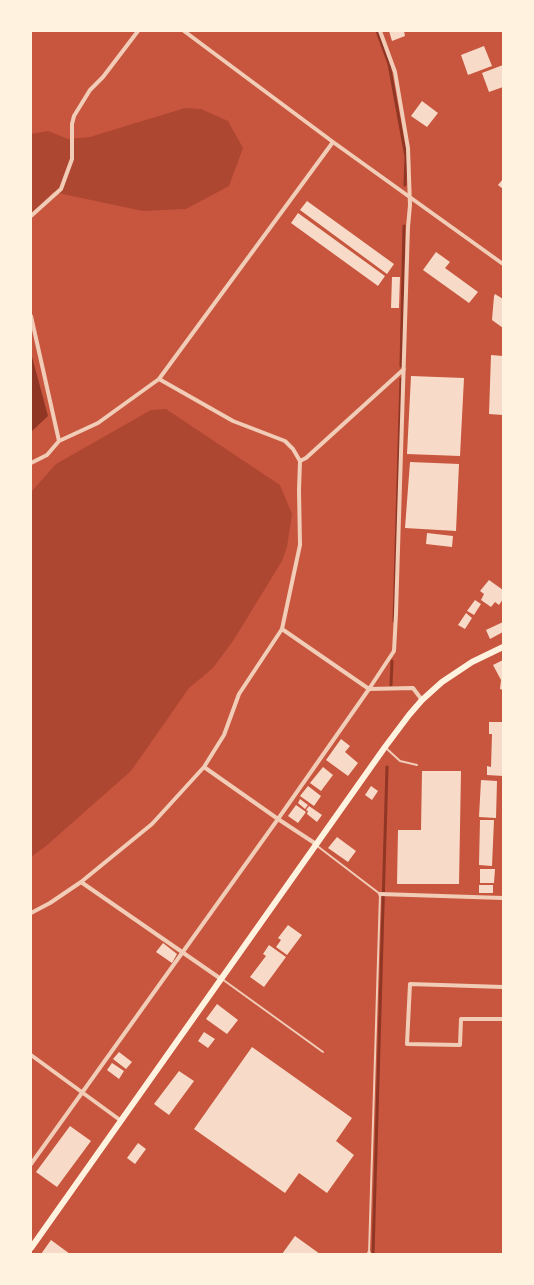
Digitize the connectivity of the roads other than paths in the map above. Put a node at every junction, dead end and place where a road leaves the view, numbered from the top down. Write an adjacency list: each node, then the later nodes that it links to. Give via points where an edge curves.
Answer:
1 (138, 31): 6 (street, via 90,90 74,116 72,159 61,189)
2 (184, 31): 4 (street)
3 (380, 31): 5 (street, via 395,72 408,148)
4 (333, 142): 5 (street); 10 (street)
5 (409, 196): 7 (street); 9 (street)
6 (31, 216)
7 (503, 264)
8 (31, 316): 11 (street)
9 (404, 369): 12 (street); 16 (street, via 394,651)
10 (159, 379): 11 (street, via 98,423); 12 (street, via 233,421 285,441)
11 (59, 441): 13 (street, via 46,455)
12 (300, 461): 14 (street, via 300,545)
13 (31, 463)
14 (282, 629): 16 (street); 20 (street, via 239,694 224,735)
15 (503, 647): 17 (main road, via 472,662 442,682)
16 (369, 689): 17 (street, via 413,688); 21 (street)
17 (422, 700): 18 (main road)
18 (385, 747): 19 (lane, via 400,761); 22 (main road)
19 (417, 765)
20 (204, 766): 21 (street); 23 (street, via 152,824)
21 (278, 819): 22 (street); 27 (street)
22 (316, 844): 24 (lane); 28 (main road)
23 (80, 882): 26 (street); 27 (street)
24 (380, 894): 25 (street); 37 (lane)
25 (503, 898)
26 (31, 913)
27 (182, 952): 28 (street); 33 (street)
28 (221, 979): 31 (lane); 34 (main road)
29 (503, 987): 30 (street, via 410,984 407,1044 460,1045 461,1018)
30 (503, 1019)
31 (323, 1052)
32 (31, 1055): 33 (street)
33 (82, 1092): 34 (street); 35 (street)
34 (120, 1120): 36 (main road)
35 (31, 1164)
36 (31, 1248)
37 (369, 1253)

